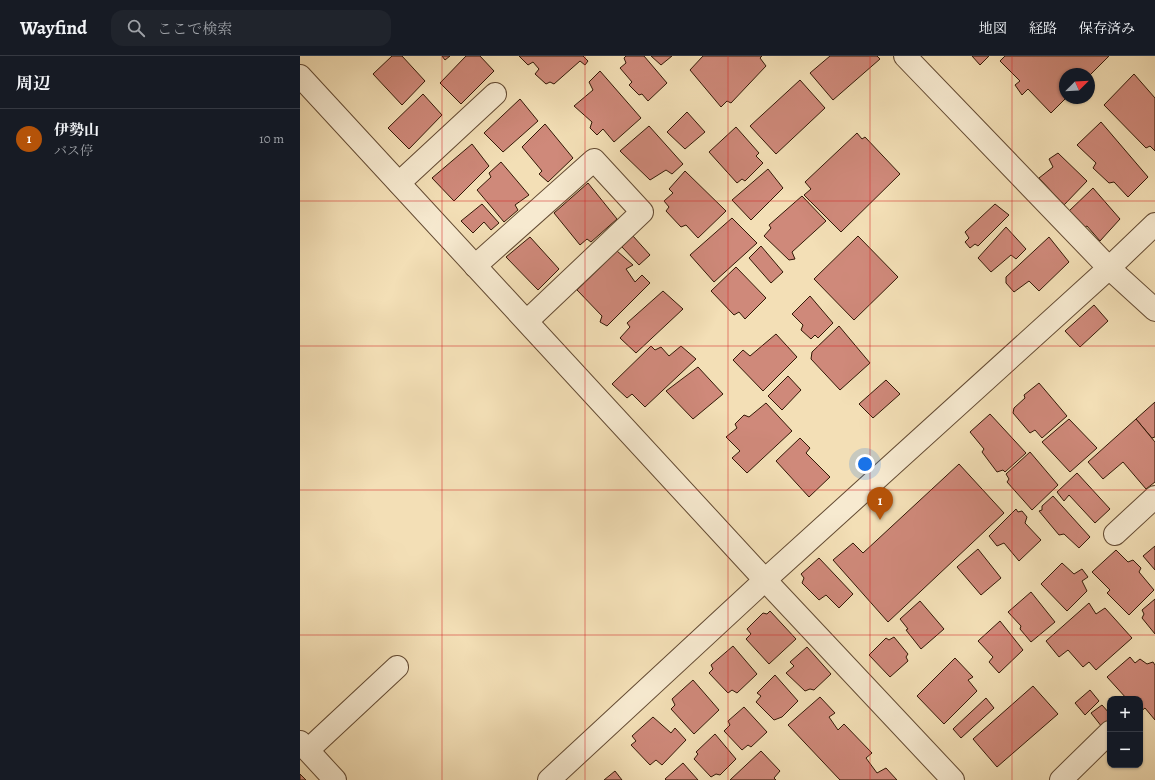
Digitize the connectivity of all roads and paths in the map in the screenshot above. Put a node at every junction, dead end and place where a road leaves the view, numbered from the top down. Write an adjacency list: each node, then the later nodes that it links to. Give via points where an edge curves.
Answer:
1 (911, 58): 7 (street)
2 (300, 76): 4 (street)
3 (495, 94): 4 (street)
4 (399, 183): 6 (street)
5 (1155, 224): 7 (street)
6 (475, 266): 9 (street); 9 (street, via 594,160 642,212)
7 (1109, 268): 8 (street); 12 (street)
8 (1155, 310)
9 (526, 322): 12 (street)
10 (1155, 497): 11 (street)
11 (1115, 534)
12 (765, 580): 17 (street); 18 (street)
13 (397, 667): 15 (street)
14 (1107, 735): 19 (street)
15 (304, 746): 16 (street)
16 (335, 780)
17 (549, 780)
18 (953, 780)
19 (1061, 780)

